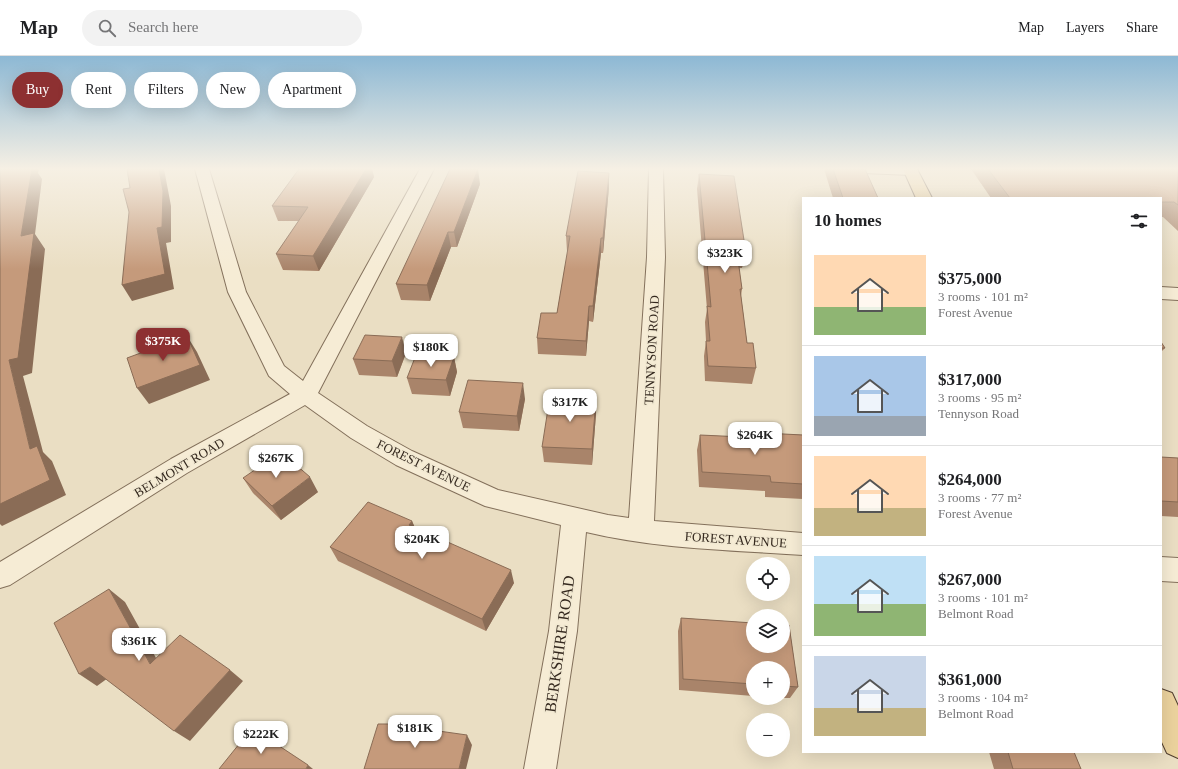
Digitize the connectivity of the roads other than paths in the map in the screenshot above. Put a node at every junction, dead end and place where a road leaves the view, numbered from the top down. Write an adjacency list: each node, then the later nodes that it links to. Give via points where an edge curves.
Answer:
1 (211, 202): 6 (street, FOREST AVENUE, via 237,292 276,371)
2 (409, 202): 6 (street)
3 (656, 202): 8 (street, TENNYSON ROAD, via 656,257)
4 (1162, 293): 5 (street)
5 (1178, 294)
6 (306, 395): 7 (street, FOREST AVENUE, via 359,432 411,461 494,499); 12 (street, BELMONT ROAD, via 179,466)
7 (574, 519): 8 (street, FOREST AVENUE); 15 (street, BERKSHIRE ROAD, via 563,631)
8 (641, 530): 9 (street, FOREST AVENUE)
9 (802, 544)
10 (1162, 569): 11 (street)
11 (1178, 570)
12 (0, 576)
13 (1162, 706): 14 (main road)
14 (1178, 742)
15 (540, 769)

